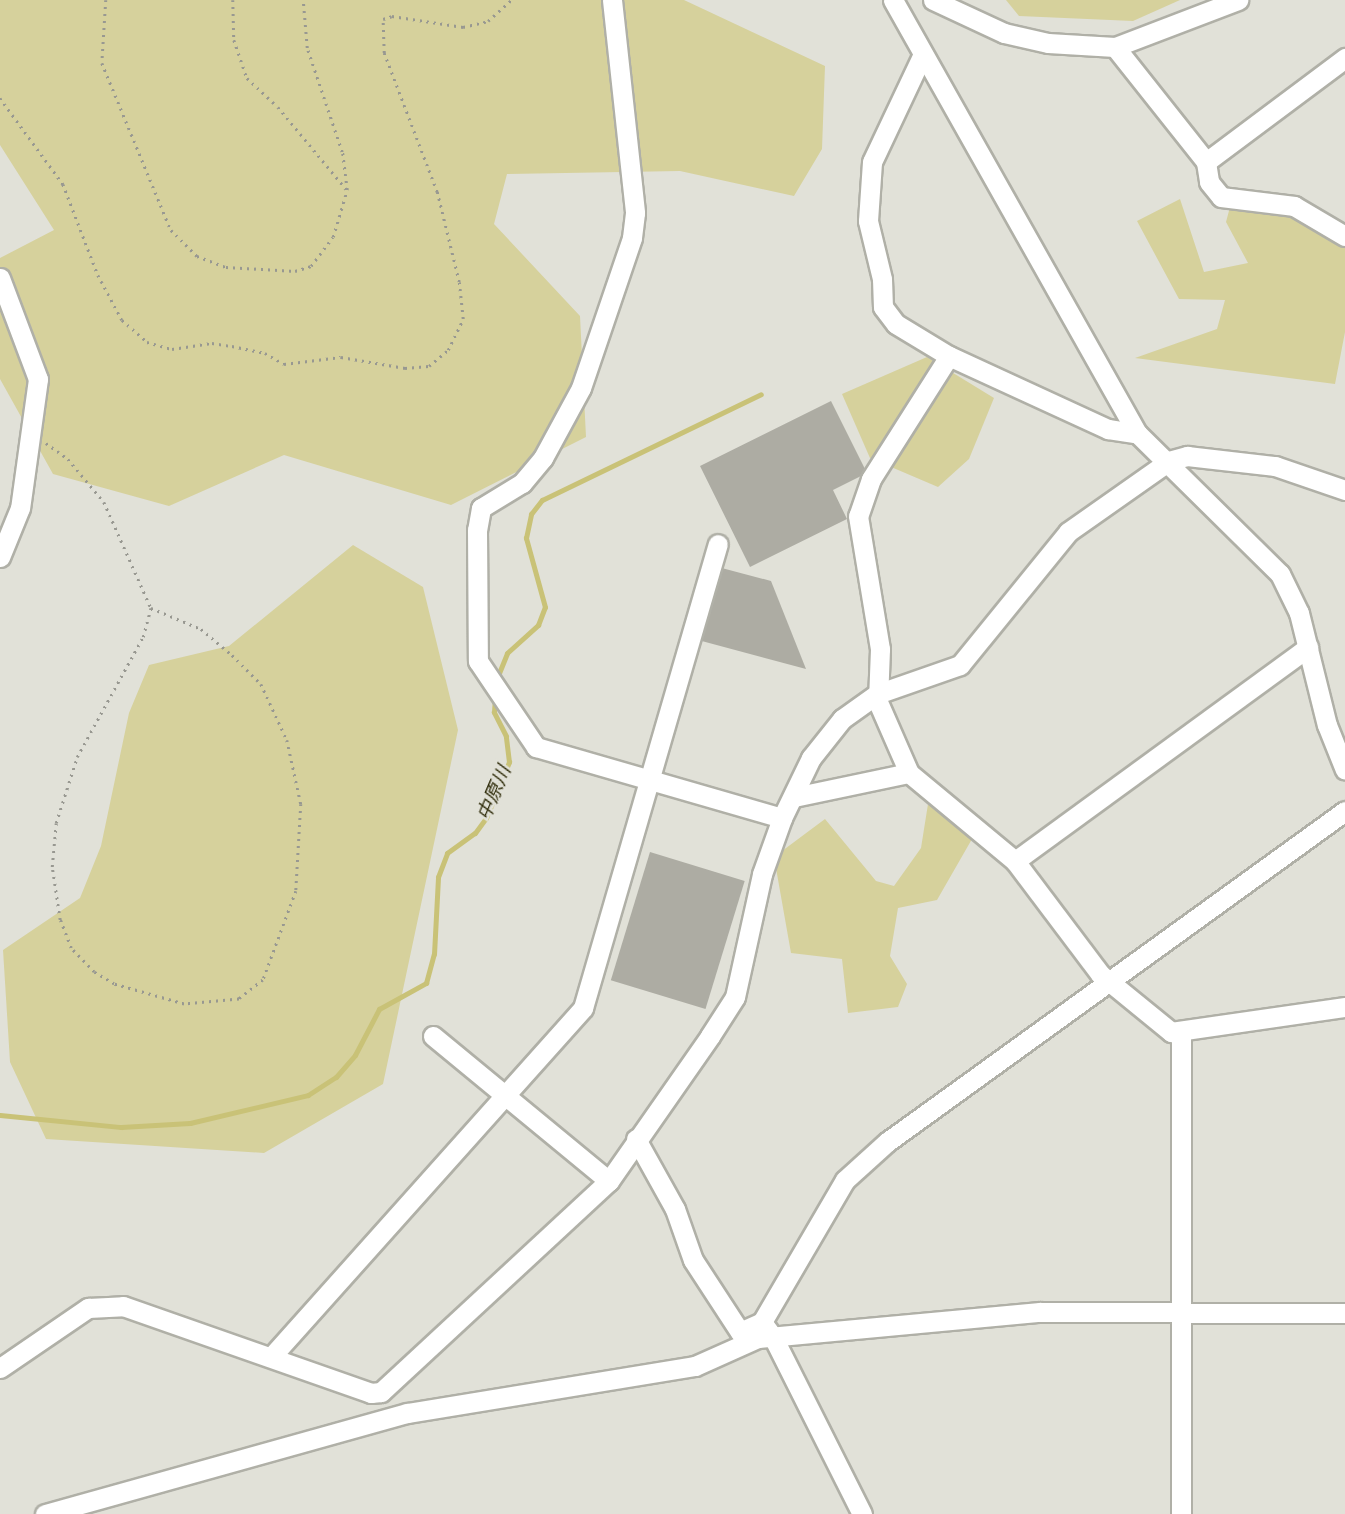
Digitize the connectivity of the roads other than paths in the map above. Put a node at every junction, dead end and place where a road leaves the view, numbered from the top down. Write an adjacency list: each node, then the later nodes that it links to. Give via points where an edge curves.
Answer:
1 (612, 0): 21 (street, via 635,213 632,238 581,388 543,458 522,483 481,508 477,530 478,661 536,747)
2 (893, 0): 6 (street)
3 (933, 0): 5 (street, via 1004,33 1048,43)
4 (1238, 0): 5 (street)
5 (1115, 47): 8 (street)
6 (923, 54): 11 (street, via 872,162 868,221 882,278 883,307 896,324); 12 (street)
7 (1345, 58): 8 (street)
8 (1206, 162): 9 (street, via 1209,182 1221,198 1294,206)
9 (1345, 236)
10 (0, 278): 16 (street, via 38,379 20,508)
11 (949, 356): 12 (street, via 1108,429); 18 (street, via 871,479 858,516 880,649)
12 (1139, 433): 13 (street)
13 (1169, 461): 14 (street, via 1187,456 1275,466); 17 (street, via 1280,574 1299,613); 18 (street, via 1068,532 960,665)
14 (1345, 490)
15 (719, 544): 21 (street)
16 (0, 557)
17 (1308, 647): 19 (street, via 1327,725); 25 (street)
18 (877, 694): 20 (street); 22 (street, via 842,719 811,758)
19 (1345, 770)
20 (909, 773): 22 (street); 25 (street)
21 (650, 778): 24 (street); 30 (street, via 583,1007)
22 (794, 797): 24 (street)
23 (1345, 811): 26 (street)
24 (782, 818): 31 (street, via 762,874 736,998)
25 (1015, 861): 26 (street, via 1100,974)
26 (1113, 983): 28 (street, via 1171,1032); 35 (street, via 887,1142 845,1180)
27 (1345, 1007): 28 (street)
28 (1181, 1034): 33 (street)
29 (433, 1036): 30 (street)
30 (505, 1097): 32 (street); 36 (street)
31 (636, 1139): 32 (street); 35 (street, via 675,1209 692,1260 740,1332)
32 (608, 1181): 38 (street)
33 (1179, 1312): 34 (street); 35 (street, via 1040,1312); 42 (street)
34 (1345, 1312)
35 (767, 1329): 39 (street, via 758,1339 695,1366); 41 (street)
36 (272, 1356): 37 (street, via 123,1307 89,1308); 38 (street, via 371,1393)
37 (0, 1368)
38 (391, 1385): 39 (street)
39 (407, 1413): 40 (street)
40 (45, 1514)
41 (862, 1514)
42 (1181, 1514)

